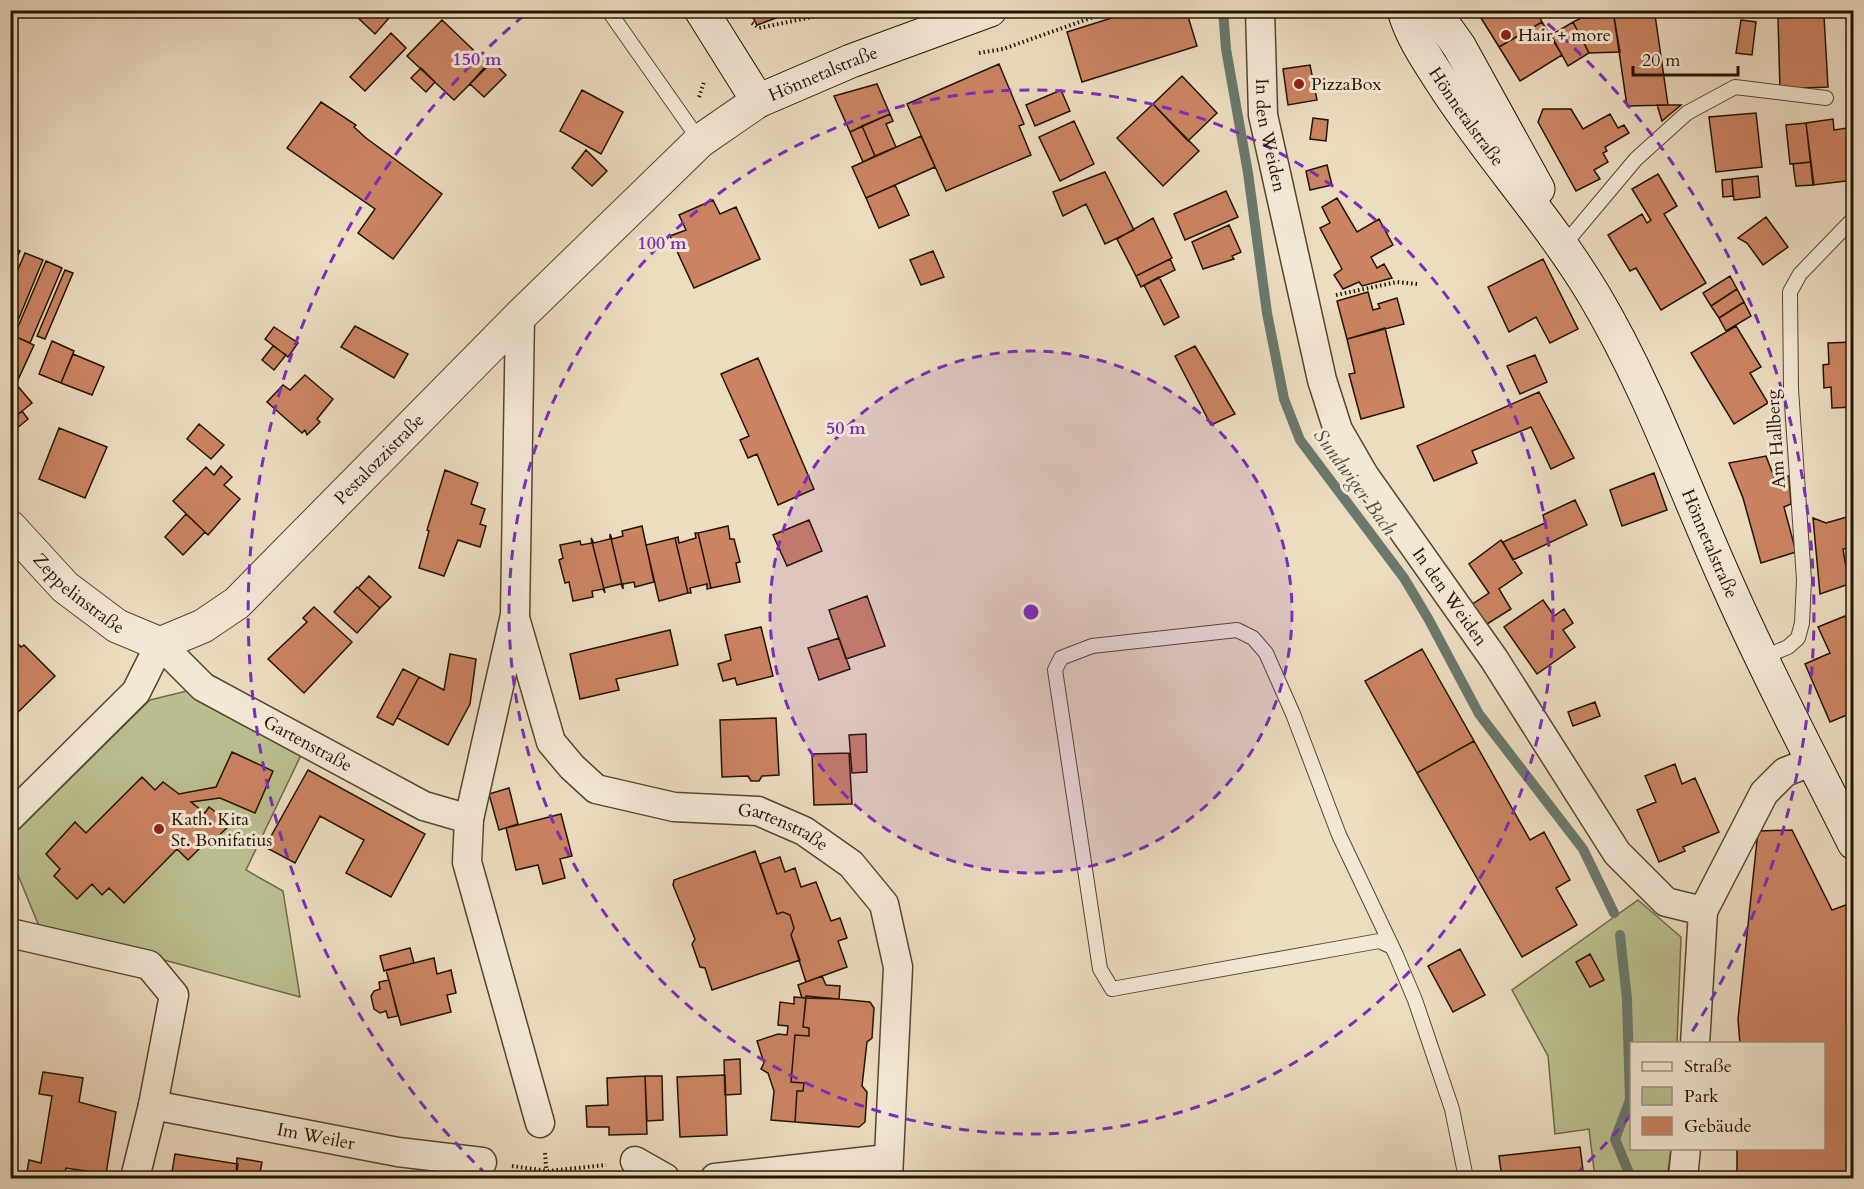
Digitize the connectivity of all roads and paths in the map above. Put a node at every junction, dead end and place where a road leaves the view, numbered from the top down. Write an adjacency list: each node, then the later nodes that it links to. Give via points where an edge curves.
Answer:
1 (608, 10): 11 (lane)
2 (701, 10): 10 (main road, Hönnetalstraße)
3 (846, 10): 8 (path, via 759,28)
4 (990, 10): 10 (main road, Hönnetalstraße)
5 (1260, 10): 15 (street, In den Weiden, via 1263,115)
6 (1404, 10): 13 (main road, Hönnetalstraße, via 1430,63 1468,122)
7 (1432, 10): 13 (main road, Hönnetalstraße, via 1458,46 1531,175)
8 (750, 22)
9 (1826, 98): 13 (lane, via 1735,87 1687,113 1636,159)
10 (758, 100): 11 (main road, Pestalozzistraße)
11 (700, 141): 16 (main road, Pestalozzistraße)
12 (1854, 218): 20 (lane, Am Hallberg, via 1800,274 1790,292 1791,389 1804,580 1802,623 1798,638)
13 (1563, 246): 20 (main road, Hönnetalstraße, via 1625,348)
14 (1417, 284): 15 (path, via 1397,282)
15 (1304, 303): 25 (street, In den Weiden, via 1338,430 1364,475 1494,659 1617,853 1666,902)
16 (520, 316): 18 (street, Gartenstraße); 19 (main road, Pestalozzistraße, via 237,603 203,626)
17 (10, 527): 19 (main road, Zeppelinstraße, via 64,587 117,627)
18 (515, 615): 23 (street, Gartenstraße); 34 (street, Gartenstraße, via 551,742 596,789 674,807 758,811 804,831 851,864 884,904 898,967)
19 (160, 644): 22 (street, via 136,692); 23 (street, Gartenstraße, via 202,687 424,806)
20 (1762, 659): 21 (main road, Hönnetalstraße)
21 (1813, 761): 24 (main road, Hönnetalstraße); 25 (street, via 1785,772 1764,793)
22 (10, 817)
23 (469, 819): 30 (street, Gartenstraße, via 467,862)
24 (1854, 843)
25 (1703, 911): 28 (street)
26 (10, 933): 29 (street, via 149,965 174,995)
27 (1390, 946): 27 (lane, via 1379,941 1112,989 1100,969 1055,670 1061,658 1092,646 1237,630 1253,638 1266,653); 39 (lane, via 1415,1000 1452,1108)
28 (1695, 1042)
29 (153, 1106): 33 (street, Im Weiler, via 398,1152); 36 (street)
30 (540, 1123)
31 (1686, 1150): 40 (street)
32 (635, 1161): 35 (path); 37 (street)
33 (482, 1162)
34 (888, 1169): 38 (street, Gartenstraße)
35 (548, 1171)
36 (135, 1179)
37 (665, 1179)
38 (715, 1179)
39 (1466, 1179)
40 (1683, 1179)

